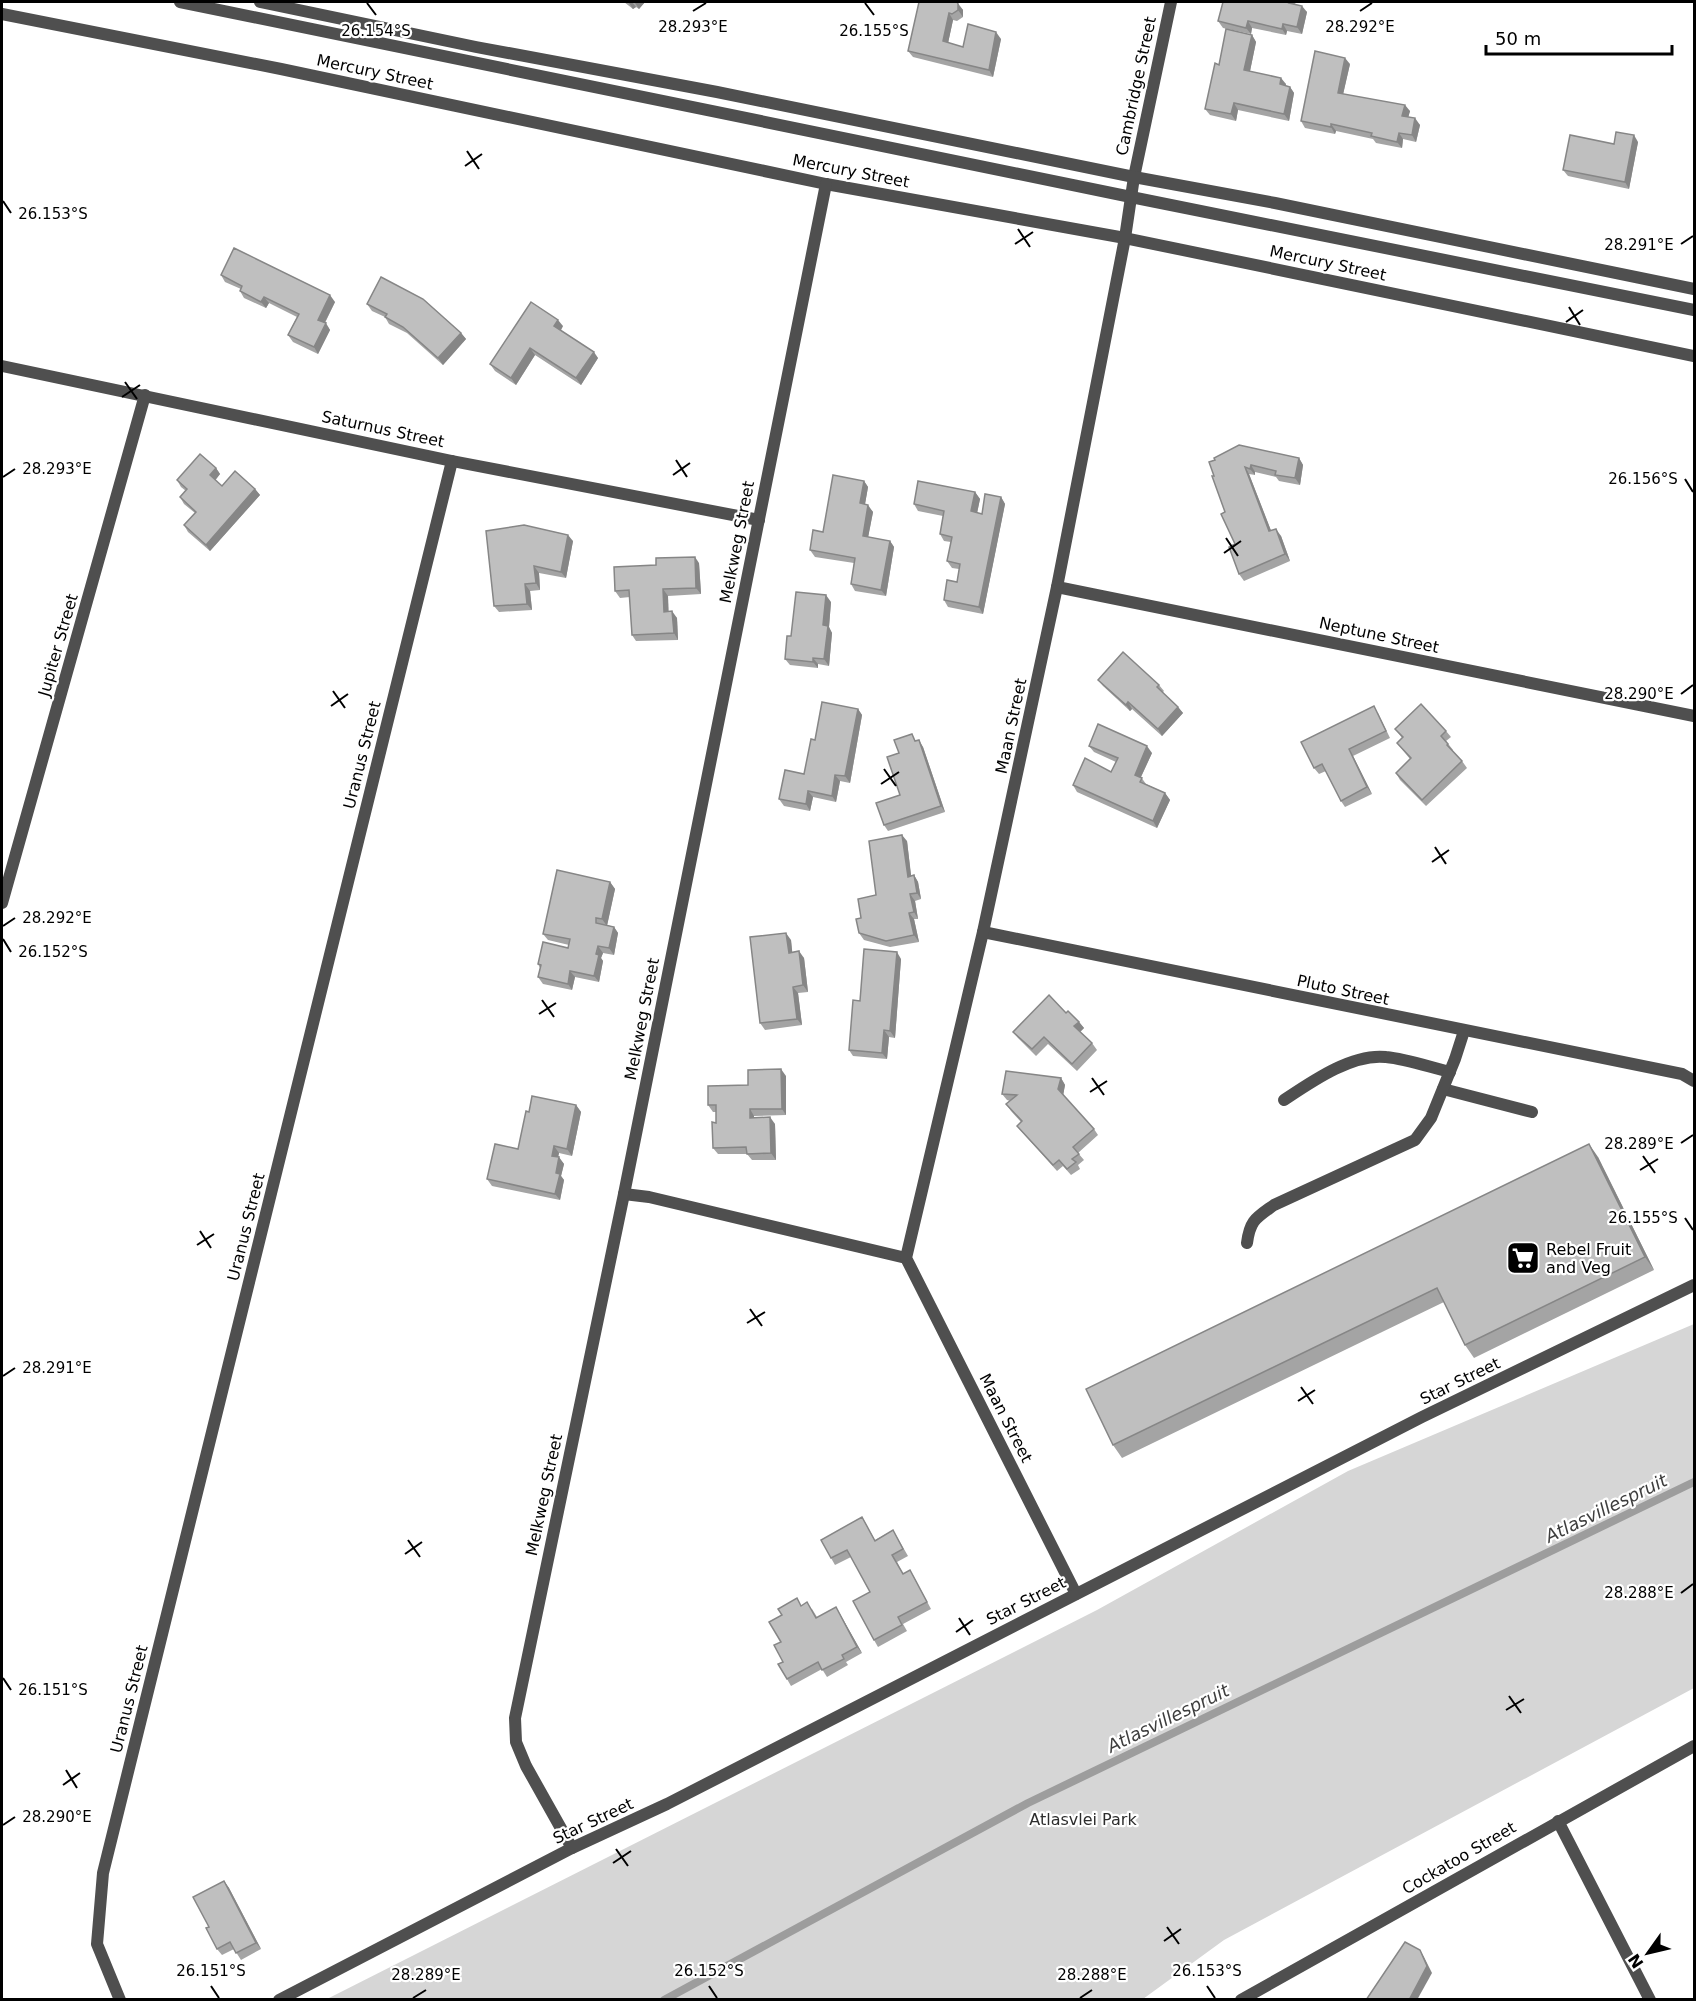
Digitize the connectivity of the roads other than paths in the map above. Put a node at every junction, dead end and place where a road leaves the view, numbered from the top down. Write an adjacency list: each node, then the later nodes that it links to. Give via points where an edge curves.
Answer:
1 (180, 2): 7 (street, Mercury Street)
2 (260, 2): 5 (street)
3 (1171, 2): 5 (street, Cambridge Street)
4 (2, 14): 6 (street, Mercury Street)
5 (1134, 177): 7 (street, Cambridge Street); 9 (street)
6 (825, 184): 8 (street, Mercury Street); 15 (street, Melkweg Street)
7 (1131, 197): 8 (street, Maan Street); 10 (street, Mercury Street)
8 (1125, 238): 11 (street, Mercury Street); 16 (street, Maan Street)
9 (1695, 289)
10 (1695, 310)
11 (1695, 356)
12 (2, 366): 13 (street, Saturnus Street)
13 (146, 395): 14 (street, Saturnus Street); 18 (street, Jupiter Street)
14 (452, 460): 15 (street, Saturnus Street); 35 (street, Uranus Street, via 103,1873 97,1944)
15 (759, 520): 26 (street, Melkweg Street)
16 (1057, 586): 17 (street, Neptune Street); 19 (street, Maan Street)
17 (1695, 716)
18 (2, 903)
19 (983, 932): 20 (street, Pluto Street); 28 (street, Maan Street)
20 (1464, 1031): 21 (street); 22 (street, Pluto Street, via 1682,1074)
21 (1450, 1072): 23 (street); 24 (street, via 1385,1056 1365,1059 1328,1071)
22 (1695, 1081)
23 (1443, 1089): 25 (street); 27 (street, via 1431,1118 1414,1140 1274,1205 1249,1227)
24 (1284, 1100)
25 (1532, 1112)
26 (624, 1194): 28 (street); 33 (street, Melkweg Street, via 515,1718 516,1742 526,1767)
27 (1247, 1243)
28 (906, 1258): 30 (street, Maan Street)
29 (1695, 1285): 30 (street, Star Street, via 1403,1427)
30 (1076, 1594): 33 (street, Star Street, via 667,1804)
31 (1695, 1746): 32 (street, Cockatoo Street)
32 (1558, 1821): 34 (street, Cockatoo Street); 37 (street)
33 (572, 1848): 36 (street, Star Street)
34 (1245, 1998)
35 (120, 2000)
36 (279, 2000)
37 (1650, 2000)

